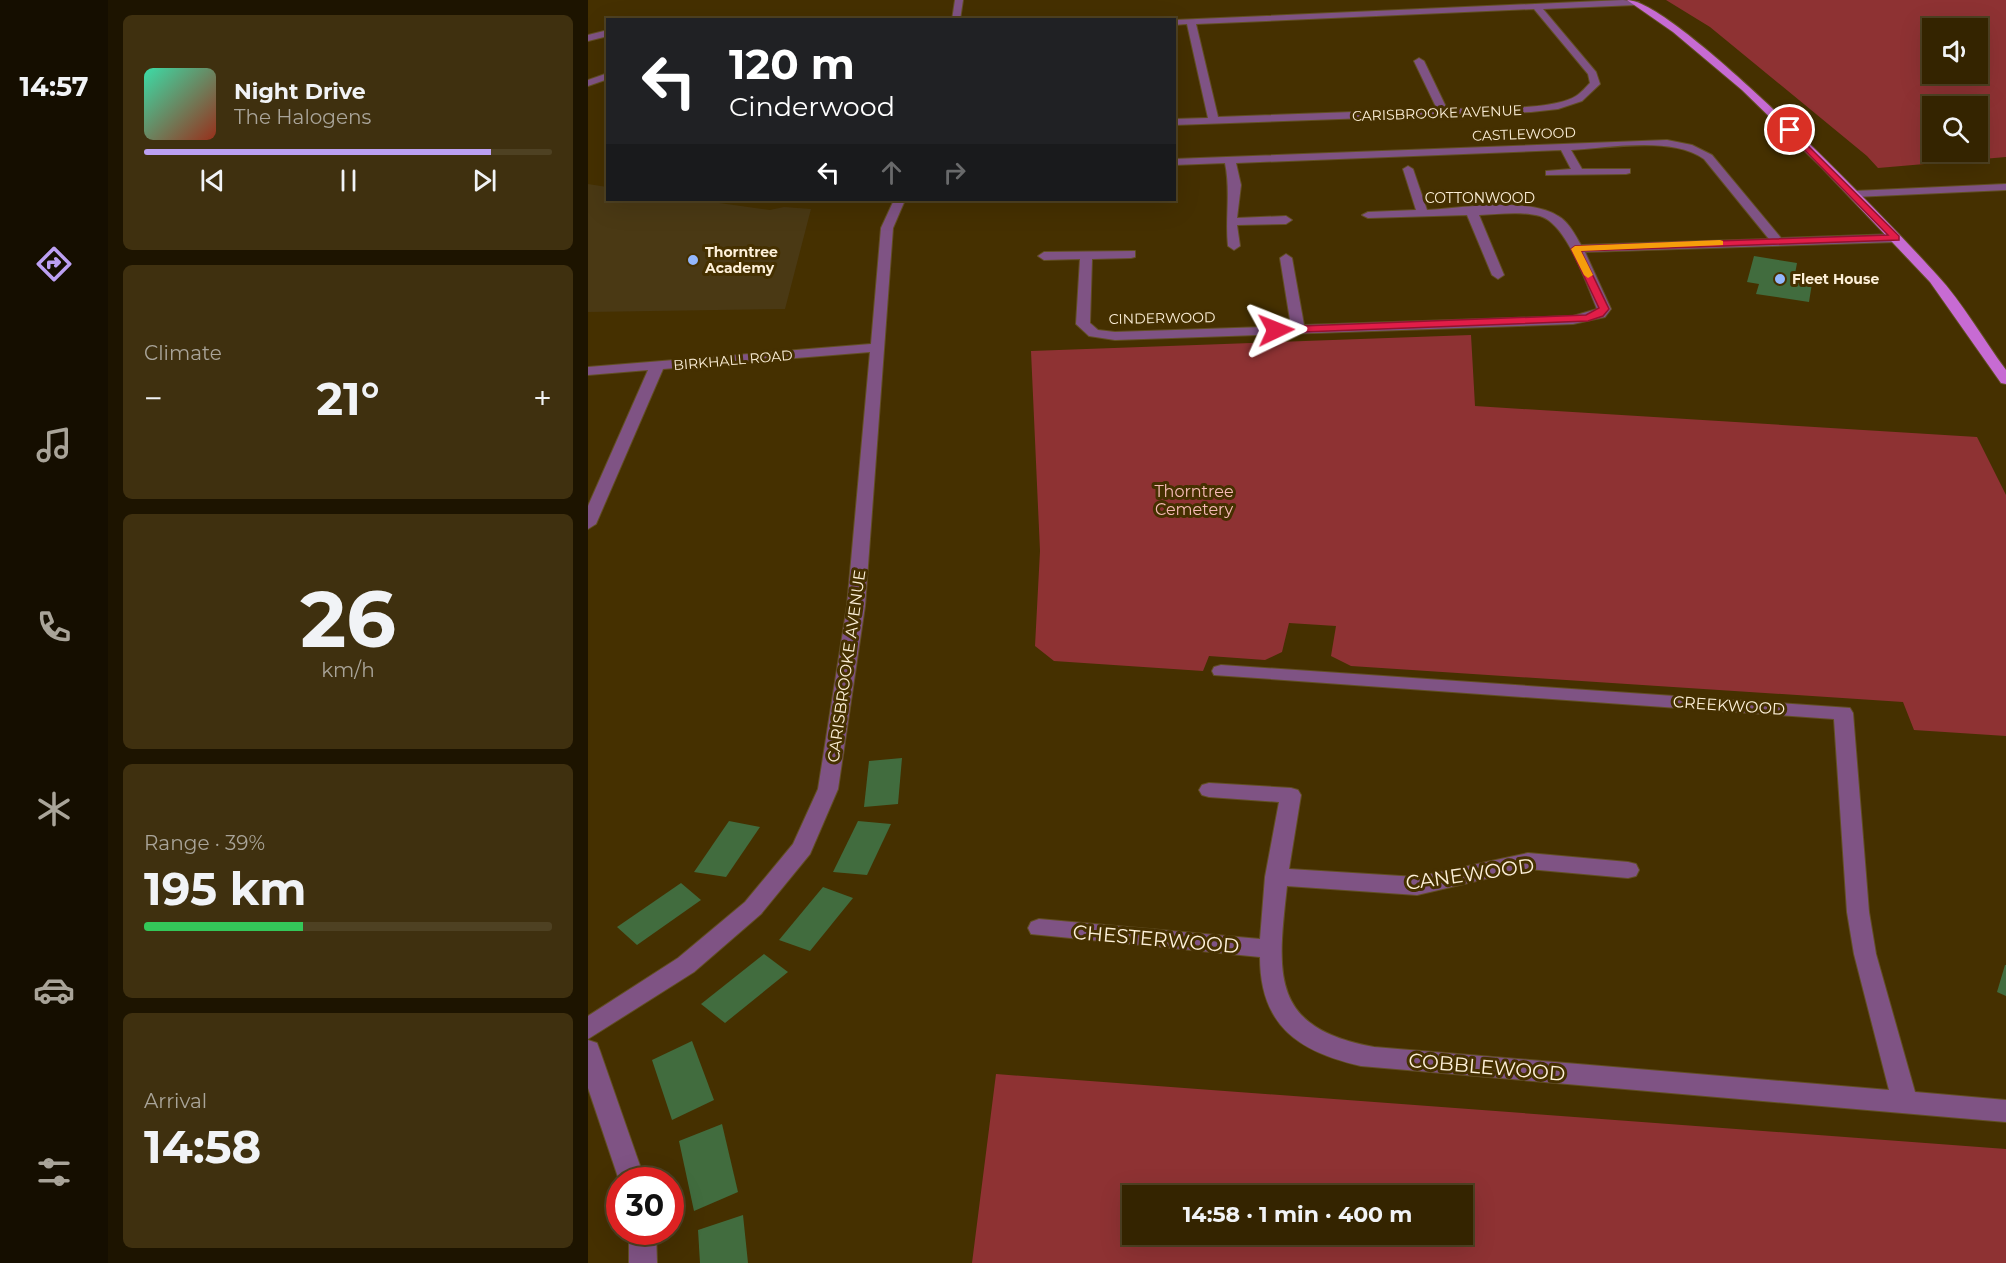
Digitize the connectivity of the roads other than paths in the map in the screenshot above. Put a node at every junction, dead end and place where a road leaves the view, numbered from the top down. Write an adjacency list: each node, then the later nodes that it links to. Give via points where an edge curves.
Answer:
1 (960, 0): 6 (street)
2 (1633, 1): 4 (street); 26 (main road, via 1676,30 1745,88)
3 (1378, 3): 5 (street)
4 (1537, 6): 5 (street); 15 (street, CARISBROOKE AVENUE, via 1593,74 1595,84 1588,92 1558,106)
5 (1383, 13): 7 (street)
6 (956, 18)
7 (1191, 21): 8 (street); 16 (street)
8 (1176, 22)
9 (606, 34): 10 (street)
10 (588, 38)
11 (1419, 61): 15 (street)
12 (588, 74): 13 (street)
13 (604, 77): 14 (street)
14 (588, 83)
15 (1444, 112): 16 (street, CARISBROOKE AVENUE)
16 (1214, 120): 17 (street, CARISBROOKE AVENUE)
17 (1176, 122)
18 (1564, 147): 19 (street, CASTLEWOOD); 23 (street); 34 (street, CASTLEWOOD, via 1667,143 1699,150)
19 (1230, 159): 20 (street, CASTLEWOOD); 32 (street, via 1235,185)
20 (1176, 162)
21 (1408, 169): 29 (street)
22 (1626, 171): 23 (street)
23 (1578, 172): 24 (street)
24 (1550, 173)
25 (2006, 188): 26 (street)
26 (1854, 194): 33 (main road)
27 (898, 201): 43 (street, CARISBROOKE AVENUE, via 887,228)
28 (1472, 212): 29 (street, COTTONWOOD); 36 (street, COTTONWOOD, via 1537,211 1560,222); 41 (street)
29 (1423, 214): 30 (street, COTTONWOOD)
30 (1368, 215)
31 (1286, 220): 32 (street)
32 (1231, 222): 35 (street)
33 (1896, 238): 34 (street); 46 (main road, via 1934,279)
34 (1777, 241): 36 (street)
35 (1234, 246)
36 (1575, 249): 42 (street, CINDERWOOD, via 1604,309 1588,318)
37 (1131, 254): 38 (street)
38 (1086, 255): 39 (street); 42 (street, CINDERWOOD, via 1083,324 1094,333 1115,336)
39 (1044, 256)
40 (1287, 258): 42 (street)
41 (1498, 275)
42 (1299, 329)
43 (878, 348): 44 (street, BIRKHALL ROAD); 54 (street, CARISBROOKE AVENUE, via 856,606 828,789 802,848 753,908 686,965)
44 (657, 366): 45 (street, BIRKHALL ROAD); 47 (street)
45 (588, 371)
46 (2006, 380)
47 (588, 524)
48 (1221, 670): 56 (street, CREEKWOOD, via 1843,712 1858,912 1865,954)
49 (1209, 790): 51 (street, COBBLEWOOD, via 1291,795)
50 (1628, 870): 51 (street, CANEWOOD, via 1528,861 1417,886)
51 (1276, 877): 53 (street, COBBLEWOOD)
52 (1039, 928): 53 (street, CHESTERWOOD)
53 (1272, 950): 56 (street, COBBLEWOOD, via 1274,992 1281,1010 1314,1041 1342,1052 1374,1058)
54 (588, 1029)
55 (588, 1051): 58 (street)
56 (1905, 1102): 57 (street, COBBLEWOOD)
57 (2006, 1111)
58 (628, 1167)
59 (643, 1245): 60 (street)
60 (643, 1263)

